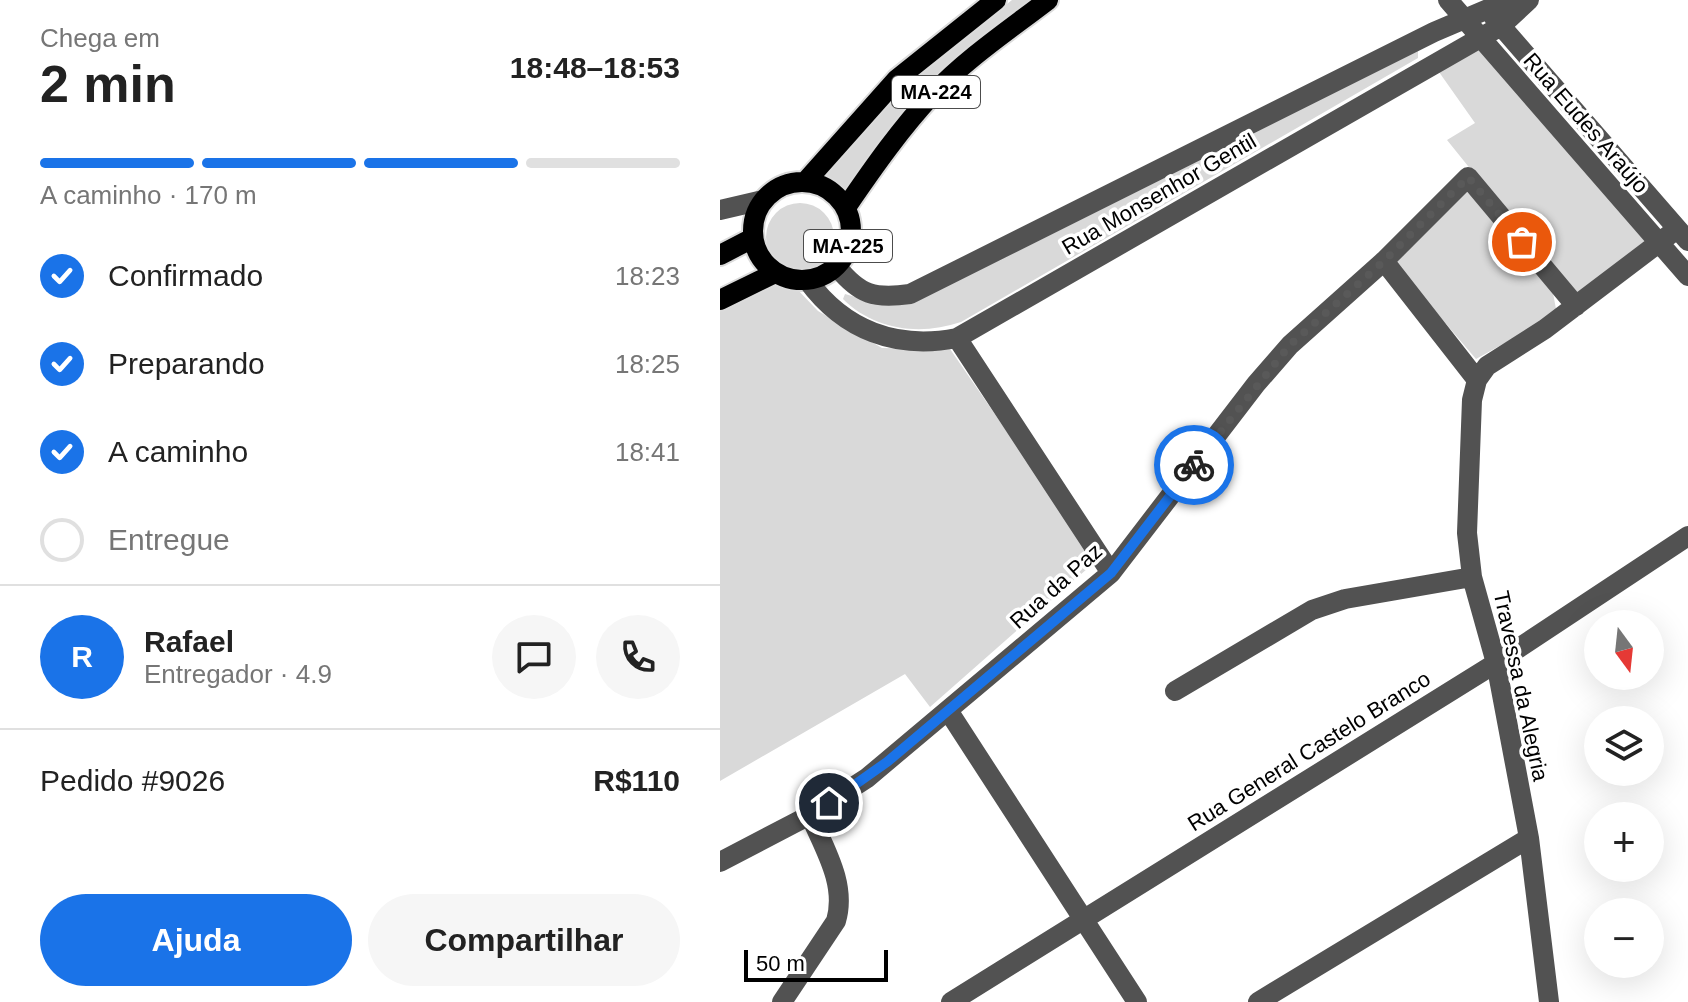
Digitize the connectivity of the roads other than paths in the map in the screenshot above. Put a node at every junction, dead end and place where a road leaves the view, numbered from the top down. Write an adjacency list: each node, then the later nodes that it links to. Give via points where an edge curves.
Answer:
1 (1048, 0): 10 (main road, MA-224, via 934,94)
2 (1448, 0): 6 (street, Rua Eudes Araújo)
3 (1528, 0): 5 (street, Rua Monsenhor Gentil)
4 (986, 3): 8 (main road, MA-224, via 897,79)
5 (1490, 12): 6 (street, Rua Monsenhor Gentil); 7 (street, Rua Monsenhor Gentil); 12 (street, Rua Eudes Araújo)
6 (1465, 20): 7 (street, Rua Eudes Araújo); 17 (street, Rua Monsenhor Gentil, via 910,294 883,298 867,293)
7 (1479, 38): 14 (street, Rua Eudes Araújo); 23 (street, Rua Monsenhor Gentil)
8 (807, 180): 9 (main road, via 790,182); 10 (main road, MA-225, via 823,184)
9 (763, 200): 11 (street); 13 (main road, via 755,214)
10 (847, 206): 17 (main road, MA-225, via 853,238)
11 (720, 210)
12 (1683, 235): 14 (street)
13 (753, 238): 15 (main road); 18 (main road, MA-225, via 763,262)
14 (1659, 244): 19 (street, Rua Eudes Araújo); 22 (street)
15 (720, 255)
16 (1384, 261): 22 (street, Rua da Paz, via 1468,177); 24 (street); 26 (street, Rua da Paz, via 1273,364)
17 (837, 267): 20 (main road, MA-225)
18 (775, 273): 20 (main road, MA-225); 21 (main road, MA-225)
19 (1688, 276)
20 (808, 281): 23 (street, Rua Monsenhor Gentil, via 822,300 874,335 938,342)
21 (720, 300)
22 (1576, 306): 24 (street, via 1487,366)
23 (957, 338): 26 (street)
24 (1477, 380): 27 (street, Travessa da Alegria, via 1467,533)
25 (1688, 536): 28 (street, Rua General Castelo Branco)
26 (1111, 573): 30 (street, Rua da Paz)
27 (1472, 577): 28 (street, Travessa da Alegria); 29 (street, via 1345,599 1312,610)
28 (1496, 663): 32 (street, Travessa da Alegria); 34 (street, Rua General Castelo Branco)
29 (1175, 691)
30 (949, 712): 31 (street, Rua da Paz, via 867,778); 34 (street)
31 (810, 815): 33 (street, Rua da Paz); 35 (street, via 837,878 840,907)
32 (1529, 838): 38 (street); 39 (street, Travessa da Alegria)
33 (720, 862)
34 (1082, 921): 36 (street, Rua General Castelo Branco); 37 (street)
35 (782, 1002)
36 (951, 1002)
37 (1137, 1002)
38 (1258, 1002)
39 (1549, 1002)

